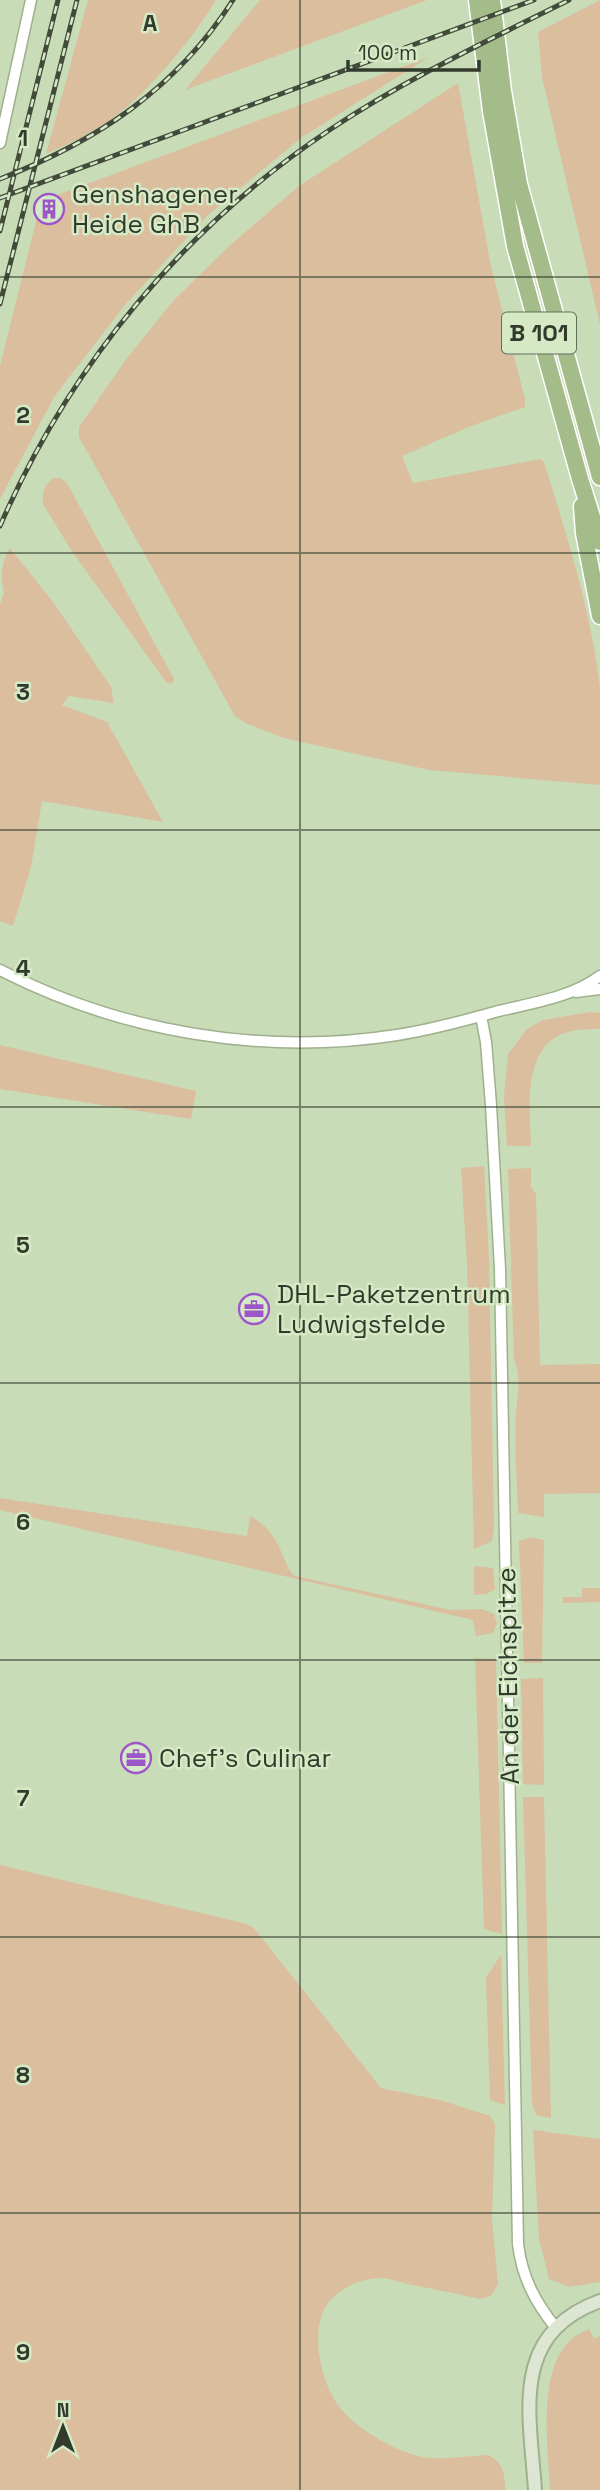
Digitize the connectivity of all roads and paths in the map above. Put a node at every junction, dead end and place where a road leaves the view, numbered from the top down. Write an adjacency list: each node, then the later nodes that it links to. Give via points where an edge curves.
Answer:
1 (31, 0): 4 (street)
2 (477, 0): 6 (highway, B 101, via 515,246)
3 (492, 0): 5 (highway, B 101, via 519,184)
4 (0, 143)
5 (600, 477)
6 (580, 479): 7 (highway, B 101); 8 (highway, via 584,533)
7 (600, 541)
8 (600, 616)
9 (0, 970): 13 (street, via 95,1010 160,1028 234,1039 305,1043 367,1039)
10 (600, 976): 12 (street)
11 (600, 989): 12 (street)
12 (565, 993): 13 (street)
13 (481, 1016): 15 (street, An der Eichspitze, via 500,1269 518,2244 530,2291)
14 (600, 2301): 15 (main road, via 572,2314)
15 (556, 2328): 16 (main road, via 540,2351 530,2381)
16 (534, 2490)

